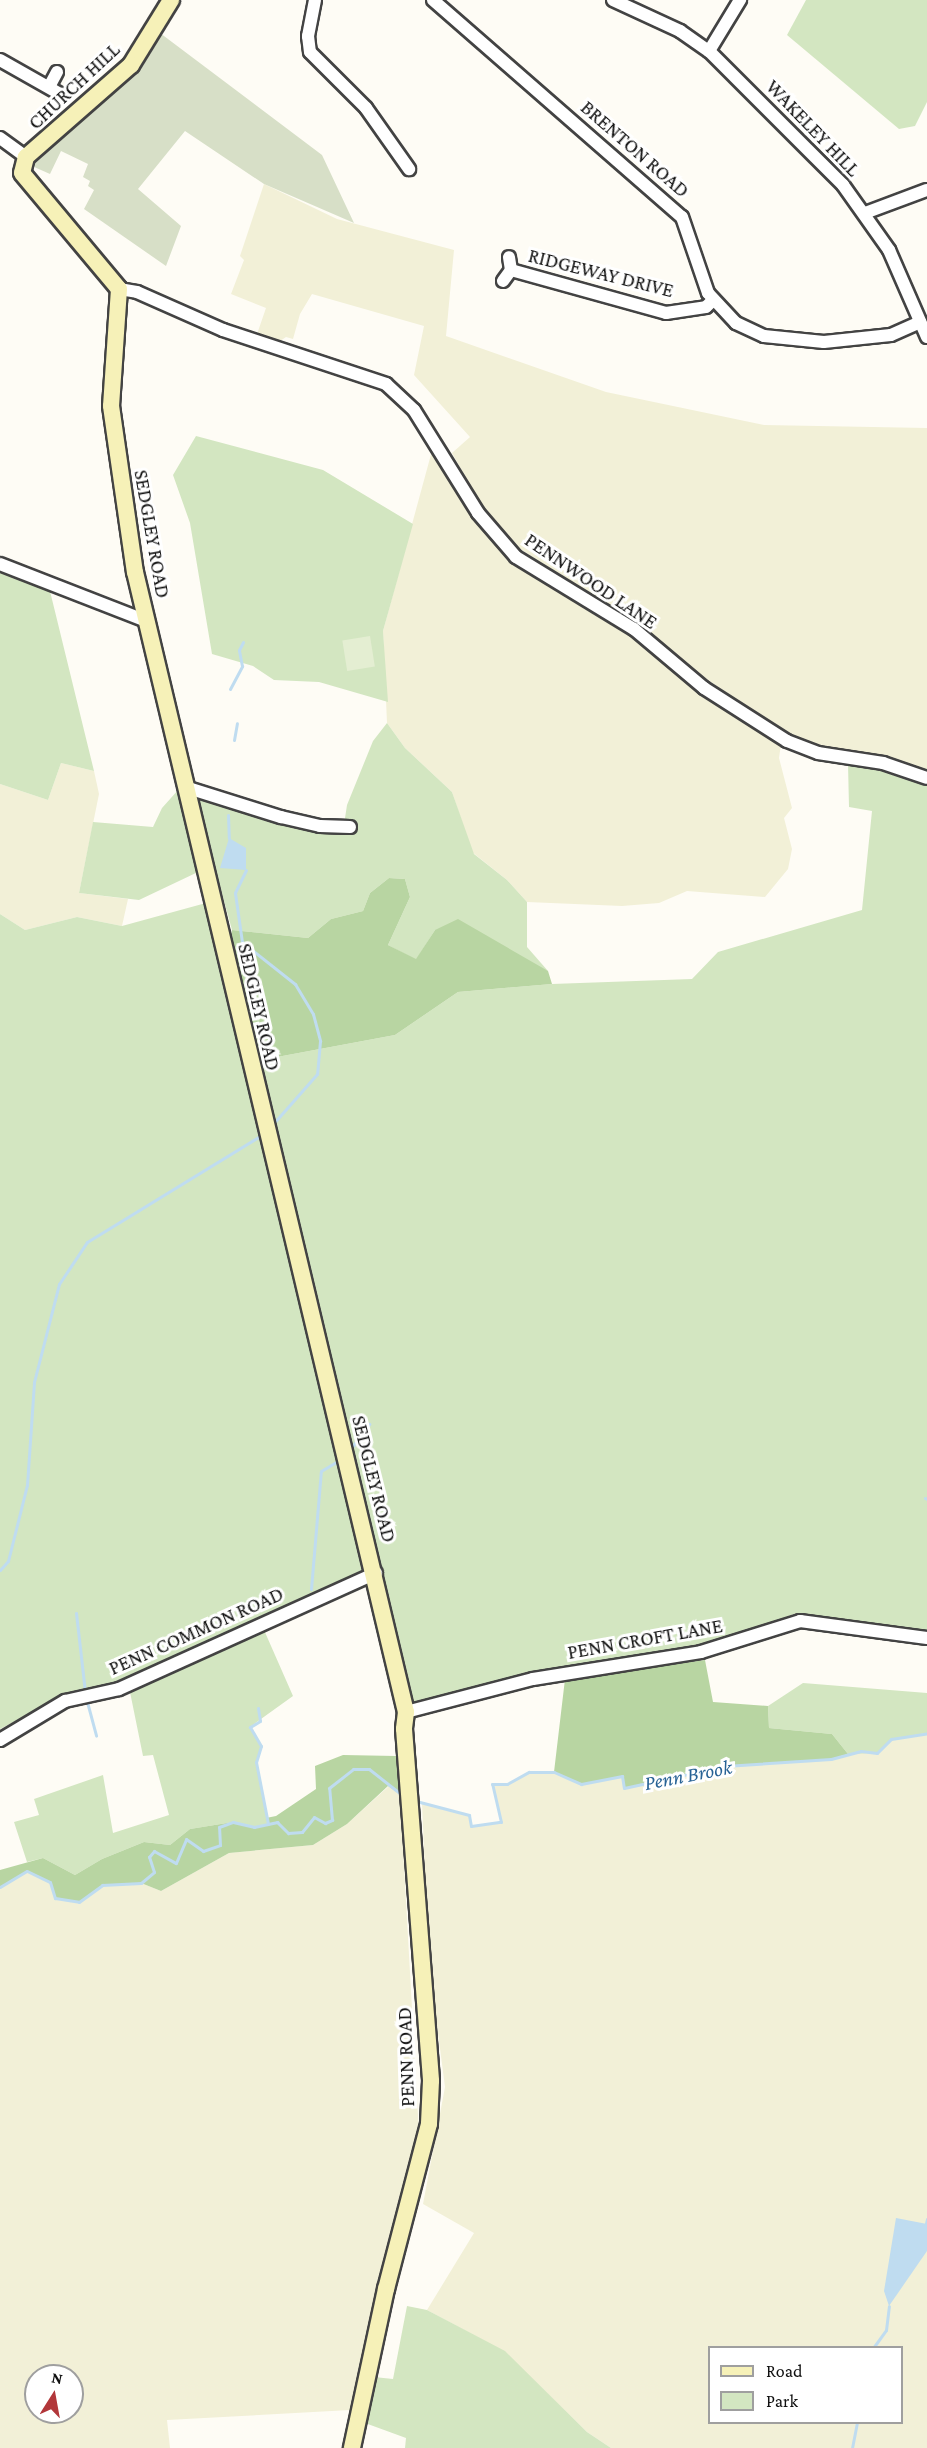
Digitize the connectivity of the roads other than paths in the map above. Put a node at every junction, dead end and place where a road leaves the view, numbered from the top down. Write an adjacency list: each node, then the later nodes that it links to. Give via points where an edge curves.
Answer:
1 (171, 0): 12 (street, CHURCH HILL, via 131,65)
2 (315, 0): 13 (street, via 308,36 310,52 372,115)
3 (433, 0): 18 (street, BRENTON ROAD, via 682,217 705,288)
4 (613, 0): 6 (street, WAKELEY HILL, via 680,31)
5 (740, 0): 6 (street)
6 (709, 51): 15 (street, WAKELEY HILL, via 819,160)
7 (0, 60): 9 (street)
8 (57, 72): 9 (street)
9 (49, 87): 10 (street)
10 (60, 94)
11 (0, 138): 12 (street)
12 (24, 163): 17 (street, via 32,189)
13 (409, 169)
14 (927, 190): 15 (street)
15 (865, 213): 19 (street, WAKELEY HILL, via 889,250)
16 (503, 280): 18 (street, RIDGEWAY DRIVE, via 511,264 666,313 706,307)
17 (119, 289): 22 (street, SEDGLEY ROAD, via 111,406 129,539); 23 (street, PENNWOOD LANE, via 137,292 223,330 386,384 414,410 478,513 516,557 634,629 704,688 787,741 818,753 883,763)
18 (713, 300): 19 (street, BRENTON ROAD, via 721,311 750,332 788,340 857,341 891,335)
19 (920, 322): 20 (street, WAKELEY HILL)
20 (927, 337)
21 (0, 564): 22 (street)
22 (146, 621): 24 (street, SEDGLEY ROAD)
23 (927, 778)
24 (185, 787): 25 (street, via 281,817 320,826); 26 (street, SEDGLEY ROAD)
25 (350, 826)
26 (376, 1573): 28 (street, SEDGLEY ROAD); 29 (street, PENN COMMON ROAD, via 119,1689 65,1701)
27 (927, 1638): 28 (street, PENN CROFT LANE, via 800,1621 701,1652 533,1679)
28 (405, 1720): 30 (street, PENN ROAD, via 430,2081 429,2124 386,2289)
29 (0, 1740)
30 (352, 2448)

